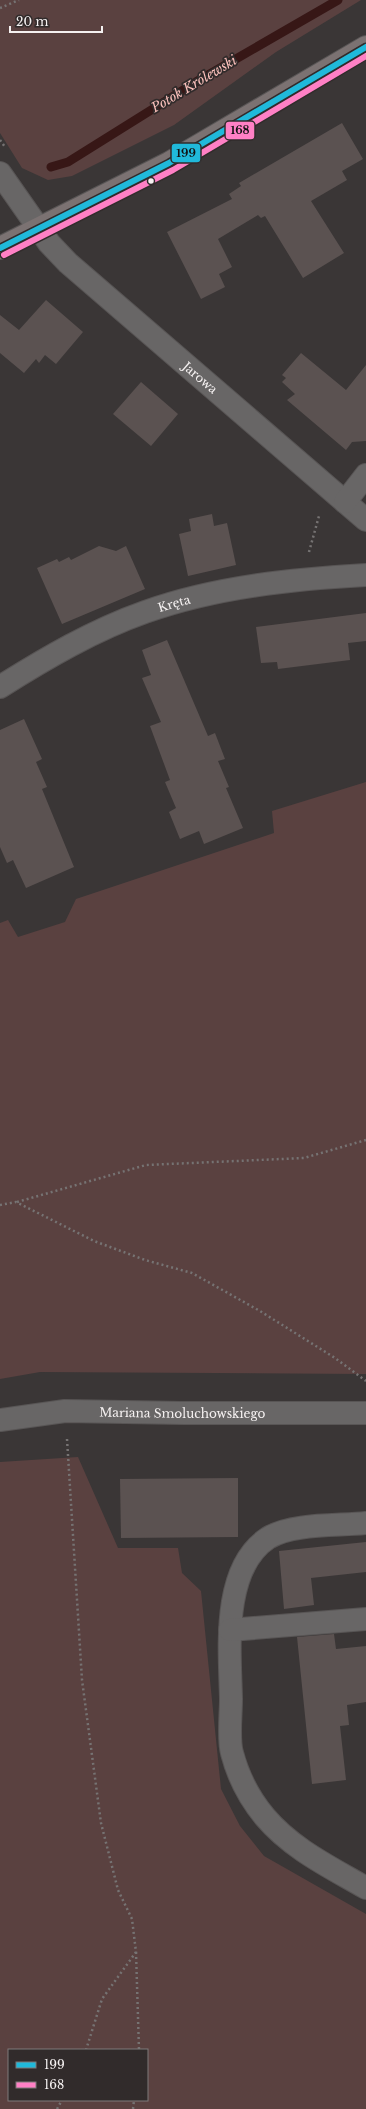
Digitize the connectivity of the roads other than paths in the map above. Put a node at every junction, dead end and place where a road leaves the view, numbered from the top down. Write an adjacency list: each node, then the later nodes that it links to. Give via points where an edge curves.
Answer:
1 (366, 47): 3 (main road, via 169,163)
2 (0, 173): 3 (street, Jarowa)
3 (39, 230): 4 (main road); 6 (street, Jarowa, via 49,244 83,277)
4 (0, 248)
5 (366, 475): 6 (street)
6 (345, 502): 7 (street, Jarowa)
7 (366, 520)
8 (366, 575): 9 (street, Kręta, via 230,590 189,598 145,612 97,632 48,657)
9 (0, 687)
10 (366, 1413): 11 (street, Mariana Smoluchowskiego, via 65,1411)
11 (0, 1420)
12 (366, 1523): 14 (street, via 291,1530 268,1538 255,1550 242,1570 234,1592)
13 (366, 1619): 14 (street)
14 (230, 1630): 15 (street, via 232,1752 245,1788 265,1817 289,1842)
15 (366, 1888)

